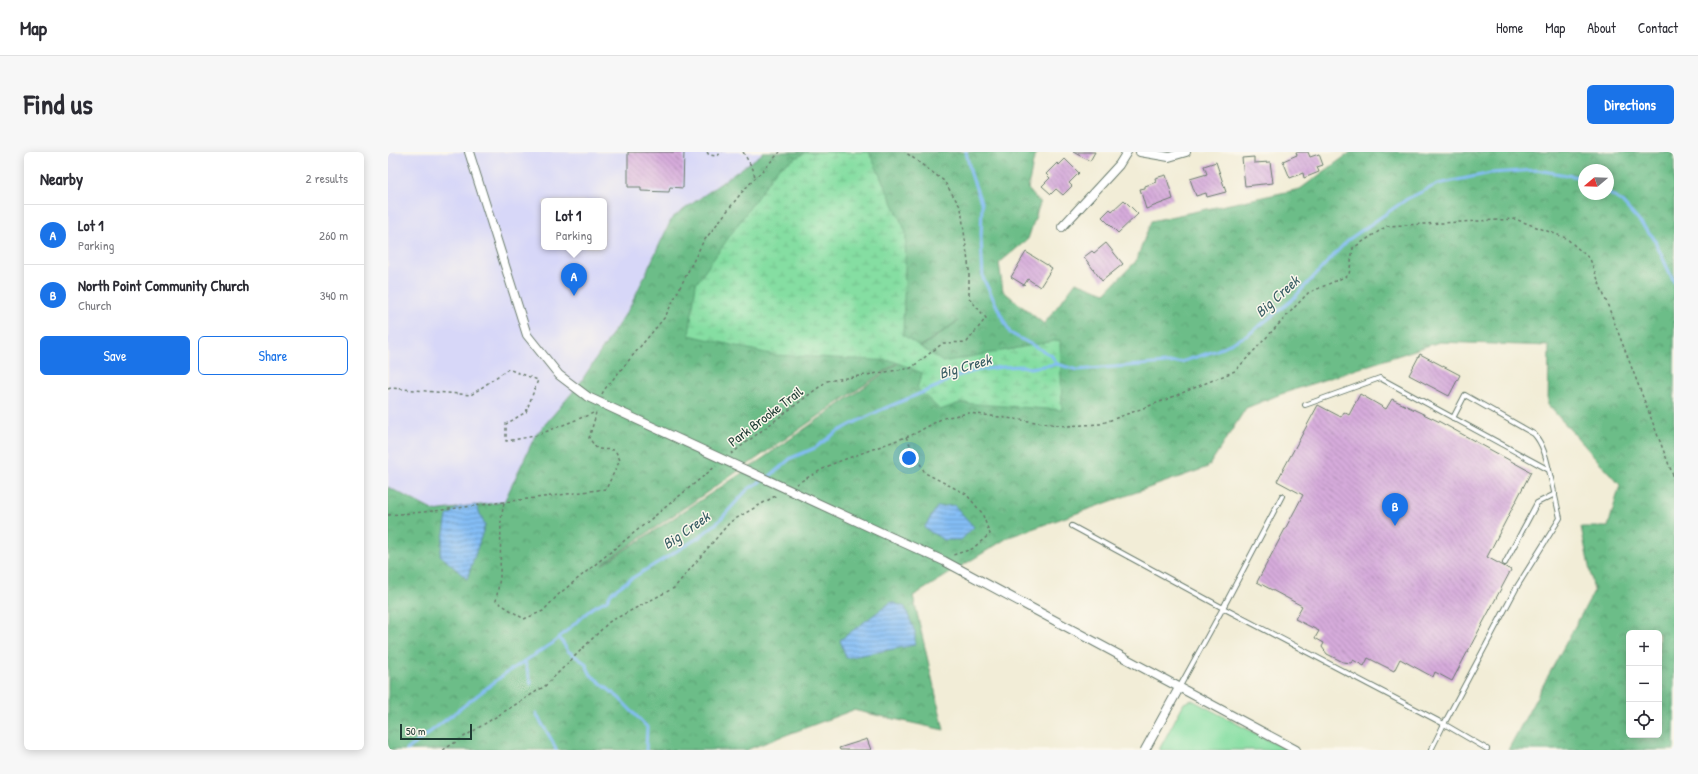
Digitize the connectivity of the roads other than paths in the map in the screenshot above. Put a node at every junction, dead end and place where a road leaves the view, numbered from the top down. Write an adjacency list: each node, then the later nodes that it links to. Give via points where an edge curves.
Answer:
1 (469, 152): 14 (street, bridge, via 528,335 558,375 588,397 944,561)
2 (1127, 152): 5 (street, via 1119,165)
3 (1140, 152): 4 (street, via 1169,158)
4 (1186, 152)
5 (1062, 227)
6 (1305, 405): 7 (lane, via 1380,378)
7 (1453, 418): 8 (lane); 8 (lane, via 1466,395 1534,434 1545,454)
8 (1549, 470): 9 (lane)
9 (1554, 494): 12 (lane, via 1536,503); 15 (lane, via 1560,518 1518,585)
10 (1282, 496): 13 (lane)
11 (1072, 526): 13 (lane)
12 (1505, 563)
13 (1223, 608): 14 (lane); 15 (lane)
14 (1179, 688): 17 (street); 18 (street)
15 (1444, 724): 16 (lane); 19 (lane)
16 (1486, 749)
17 (1145, 750)
18 (1296, 750)
19 (1431, 750)

